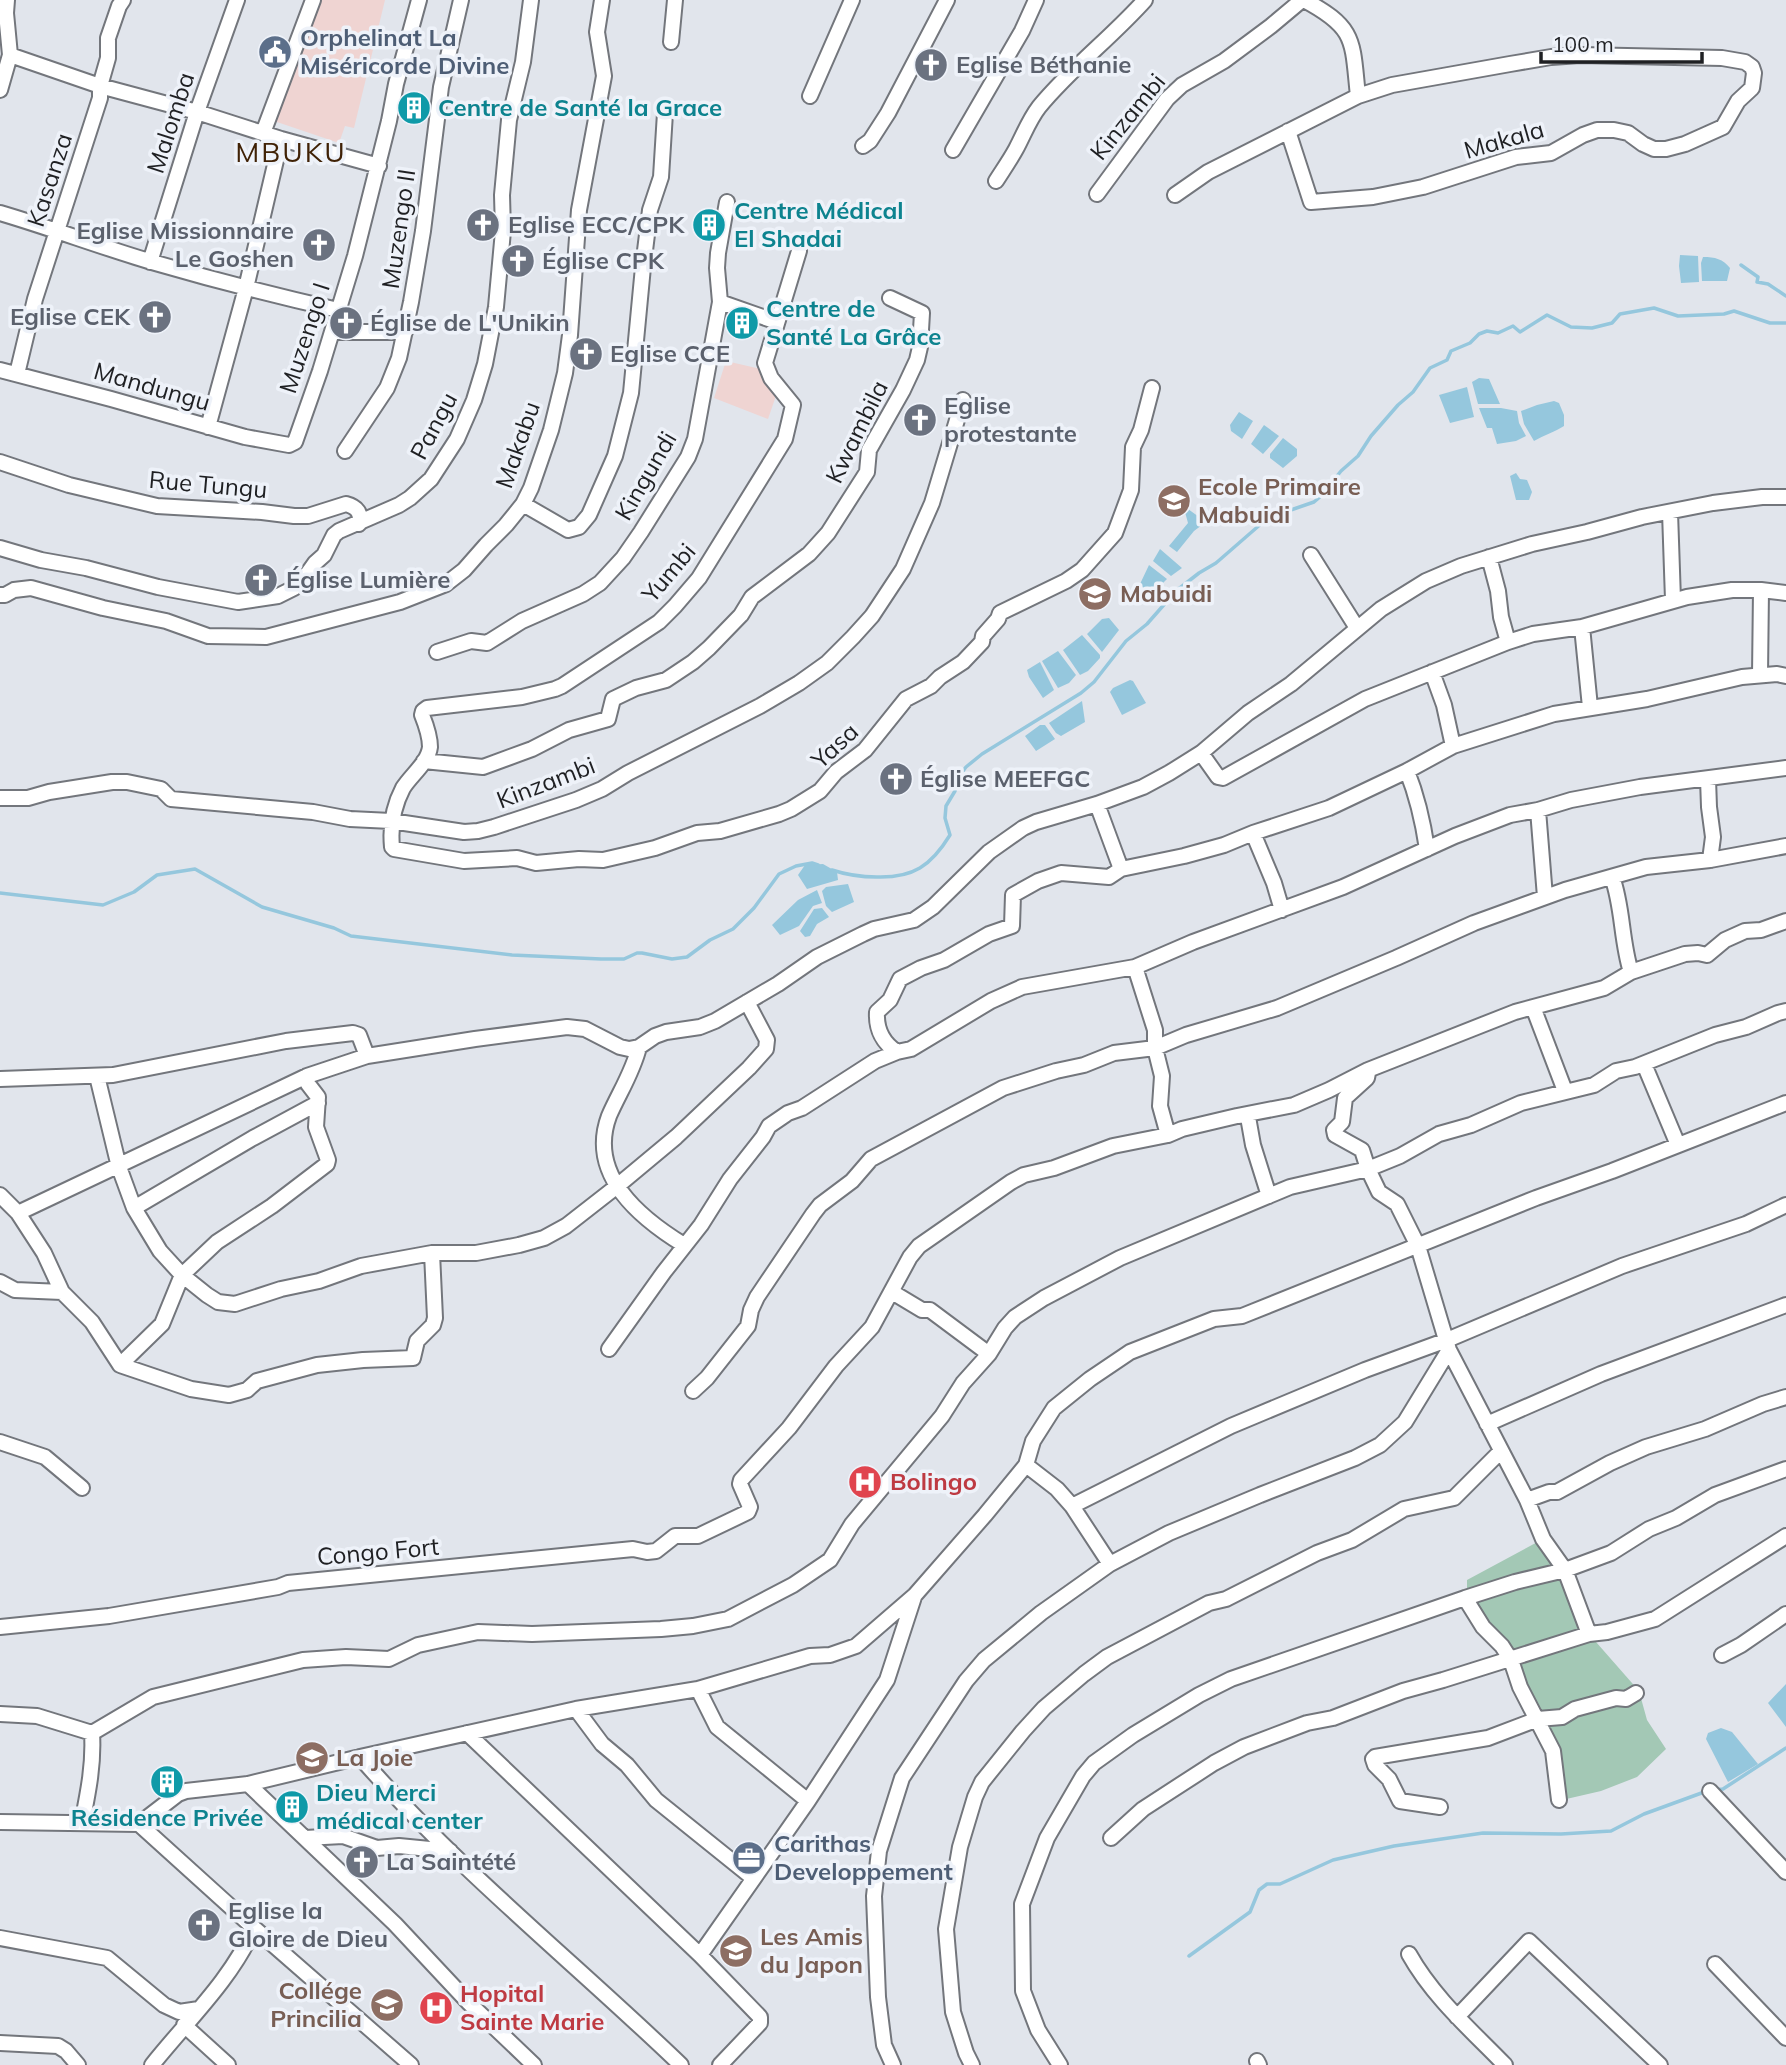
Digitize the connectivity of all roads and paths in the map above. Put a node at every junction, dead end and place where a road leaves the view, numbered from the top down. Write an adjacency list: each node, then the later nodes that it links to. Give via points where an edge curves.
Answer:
1 (7, 0): 16 (street)
2 (123, 0): 17 (street, Kasanza, via 108,38)
3 (237, 0): 21 (street, Malomba)
4 (313, 0): 24 (street)
5 (419, 0): 28 (street, Muzengo I)
6 (461, 0): 43 (street, Muzengo II, via 441,87)
7 (531, 0): 55 (street, Pangu, via 509,120 496,307 474,400 457,439 431,479 410,498)
8 (602, 0): 53 (street, Makabu, via 597,32 604,76 579,210 565,373 540,467)
9 (675, 0): 15 (street)
10 (852, 0): 19 (street)
11 (947, 0): 26 (street, via 888,113)
12 (1036, 0): 27 (street)
13 (1145, 0): 29 (street, via 1039,107)
14 (1303, 0): 20 (street, via 1346,30); 30 (street, Kinzambi, via 1167,99)
15 (671, 42)
16 (10, 55): 17 (street); 18 (street)
17 (100, 86): 21 (street); 34 (street, Kasanza)
18 (0, 90)
19 (810, 96)
20 (1358, 96): 23 (street); 23 (street, Makala, via 1392,85 1580,55 1722,58 1745,62 1754,73 1752,88 1723,127 1685,144 1654,149 1628,133 1597,130 1551,153 1516,157 1423,187 1355,200 1311,202)
21 (197, 112): 24 (street); 36 (street, Malomba)
22 (665, 113): 53 (street, via 662,177 650,210 631,393 615,456 579,527 568,530)
23 (1288, 131): 31 (street)
24 (263, 133): 25 (street)
25 (281, 139): 28 (street); 37 (street)
26 (863, 146)
27 (953, 150)
28 (379, 166): 40 (street, Muzengo I)
29 (996, 181)
30 (1097, 194)
31 (1175, 195)
32 (727, 202): 39 (street, Kingundi, via 718,253)
33 (0, 213): 34 (street)
34 (58, 230): 36 (street); 45 (street, Kasanza, via 35,299)
35 (799, 251): 41 (street, Yumbi)
36 (150, 262): 37 (street)
37 (246, 288): 40 (street); 48 (street)
38 (890, 298): 73 (street, Kwambila, via 922,313 917,360 869,450 867,471 828,533 808,554 752,597 741,615 694,662 666,680 612,699 608,719 569,730 483,767)
39 (720, 302): 41 (street); 66 (street, Kingundi, via 695,439 623,558 583,594 522,621 487,643 471,641)
40 (338, 310): 42 (street, Muzengo I)
41 (777, 322): 73 (street, Yumbi, via 765,363 771,379 793,405 785,439 699,578 659,622 555,690 423,710 430,744)
42 (332, 332): 43 (street); 49 (street, Muzengo I)
43 (405, 332): 50 (street, Muzengo II, via 387,387)
44 (0, 370): 45 (street, Mandungu)
45 (18, 374): 48 (street, Mandungu)
46 (1152, 388): 80 (street, Yasa, via 1133,447 1131,490 1115,533 1105,545 1066,581 1000,613 963,662 927,690 906,699 865,750 836,772 820,792 792,809 609,859 536,863 517,858 464,861 394,849)
47 (963, 400): 80 (street, Kinzambi, via 933,503 903,569 872,616 827,663 760,706 576,800 478,831)
48 (208, 427): 49 (street, Mandungu)
49 (292, 444)
50 (345, 451)
51 (0, 462): 55 (street, Rue Tungu, via 69,485 157,506 308,516 346,505 359,512)
52 (1786, 497): 54 (street, via 1713,502)
53 (523, 504): 61 (street, Makabu, via 446,584 400,602 266,637 208,636 31,588)
54 (1670, 512): 58 (street); 62 (street)
55 (359, 524): 56 (street, Pangu, via 334,535 324,555 295,588 278,596 238,602)
56 (0, 548)
57 (1311, 555): 64 (street)
58 (1489, 557): 64 (street, via 1426,581); 65 (street)
59 (1761, 590): 60 (street); 62 (street); 68 (street)
60 (1786, 593)
61 (0, 595)
62 (1673, 600): 63 (street)
63 (1582, 627): 65 (street); 70 (street)
64 (1357, 628): 72 (street)
65 (1508, 642): 67 (street)
66 (437, 652)
67 (1432, 672): 71 (street); 72 (street, via 1365,699 1223,778)
68 (1760, 676): 69 (street); 70 (street)
69 (1786, 676)
70 (1590, 707): 71 (street)
71 (1453, 746): 75 (street)
72 (1201, 753): 78 (street, via 1143,786)
73 (424, 761): 80 (street, via 403,789)
74 (1786, 768): 76 (street)
75 (1406, 771): 81 (street, via 1329,808); 83 (street, via 1419,805)
76 (1708, 779): 79 (street, via 1640,787); 84 (street, via 1713,837)
77 (0, 798): 80 (street, Kinzambi, via 127,782 159,789 171,799)
78 (1097, 804): 85 (street); 92 (street, via 1023,828 989,852 914,920 863,934)
79 (1538, 810): 83 (street, via 1510,815); 87 (street)
80 (391, 821)
81 (1254, 833): 85 (street, via 1224,845); 88 (street)
82 (1786, 846): 84 (street)
83 (1427, 849): 88 (street)
84 (1710, 860): 86 (street, via 1646,867)
85 (1121, 869): 97 (street, via 1109,877 1060,873 1038,881 1013,895 1012,926 900,979 890,1000 877,1012 887,1046)
86 (1612, 877): 87 (street); 91 (street)
87 (1545, 897): 96 (street, via 1445,935 1301,999)
88 (1282, 910): 90 (street)
89 (1786, 921): 91 (street, via 1745,931 1707,955 1685,954)
90 (1135, 967): 96 (street, via 1155,1030); 97 (street, via 1022,987 911,1049)
91 (1631, 972): 93 (street, via 1604,988)
92 (747, 1002): 95 (street, via 715,1021 666,1032); 112 (street, via 767,1040 766,1049)
93 (1533, 1007): 100 (street); 104 (street)
94 (1786, 1011): 99 (street)
95 (639, 1047): 98 (street, via 620,1047 585,1029 567,1027); 112 (street, via 608,1119 606,1157)
96 (1155, 1048): 108 (street, via 1162,1076 1160,1106); 130 (street, via 1114,1053 1003,1088 871,1159 813,1214 757,1297 748,1326)
97 (897, 1052): 118 (street, via 769,1126)
98 (367, 1056): 101 (street, via 354,1033); 102 (street)
99 (1644, 1064): 104 (street, via 1612,1072 1594,1085); 109 (street)
100 (1368, 1070): 107 (street, via 1294,1105); 111 (street, via 1367,1078 1345,1098 1342,1122 1334,1130 1338,1138 1362,1150)
101 (97, 1076): 103 (street); 110 (street)
102 (307, 1076): 105 (street); 110 (street)
103 (0, 1079)
104 (1565, 1091): 111 (street, via 1439,1134)
105 (318, 1103): 116 (street); 121 (street, via 316,1127 327,1164 217,1242)
106 (1786, 1103): 109 (street)
107 (1237, 1116): 108 (street); 114 (street, via 1248,1117)
108 (1168, 1135): 124 (street, via 1113,1146 1011,1182 919,1246)
109 (1678, 1145): 119 (street)
110 (119, 1167): 116 (street); 117 (street)
111 (1368, 1169): 114 (street, via 1296,1185); 119 (street, via 1379,1192 1397,1205)
112 (616, 1187): 118 (street, via 653,1225); 120 (street, via 544,1238 476,1253)
113 (0, 1195): 117 (street)
114 (1269, 1196): 128 (street, via 1119,1258 1044,1298 1015,1317)
115 (1786, 1205): 126 (street, via 1746,1224 1622,1266)
116 (134, 1208): 121 (street, via 160,1251)
117 (18, 1213): 123 (street)
118 (684, 1245): 127 (street)
119 (1418, 1246): 126 (street); 135 (street, via 1242,1316 1214,1319 1130,1352 1051,1410 1033,1441)
120 (432, 1253): 121 (street, via 361,1266 235,1304 218,1302); 129 (street, via 435,1322 417,1341 411,1360 317,1365 257,1381 247,1390 229,1395)
121 (182, 1275): 129 (street, via 162,1324)
122 (0, 1282): 123 (street, via 15,1290)
123 (62, 1292): 129 (street, via 92,1322)
124 (892, 1293): 128 (street, via 930,1310); 146 (street, Congo Fort, via 872,1327 741,1480 748,1512 698,1536 675,1536 651,1552 633,1549 288,1583 109,1616)
125 (1786, 1305): 132 (street, via 1601,1374)
126 (1448, 1345): 132 (street); 139 (street, via 1365,1370 1231,1426); 141 (street, via 1405,1422 1380,1445 1169,1533)
127 (609, 1349)
128 (989, 1354): 155 (street, via 852,1524 830,1560 728,1619 662,1629 478,1632 418,1645 389,1659 303,1660 153,1697)
129 (120, 1365)
130 (693, 1391)
131 (1786, 1397): 138 (street, via 1655,1444 1557,1492)
132 (1487, 1424): 134 (street)
133 (0, 1441): 137 (street, via 45,1457)
134 (1501, 1451): 138 (street); 189 (street, via 1454,1498 1404,1509 1352,1540 1209,1603 1107,1657 1058,1695 1023,1731 975,1797 960,1846 947,1922 953,2012)
135 (1026, 1465): 139 (street); 143 (street)
136 (1786, 1469): 142 (street, via 1715,1495 1611,1553)
137 (82, 1488)
138 (1527, 1500): 142 (street, via 1544,1539)
139 (1072, 1506): 141 (street)
140 (1786, 1536): 147 (street, via 1655,1619)
141 (1110, 1564): 188 (street, via 984,1660 902,1778 879,1851 874,1896 878,1997 884,2045)
142 (1565, 1570): 144 (street); 147 (street)
143 (915, 1595): 150 (street, via 856,1646); 161 (street, via 887,1680)
144 (1465, 1598): 149 (street); 190 (street, via 1231,1679 1094,1763 1047,1838 1022,1904 1023,1992 1038,2030)
145 (1786, 1614): 148 (street)
146 (0, 1627)
147 (1589, 1634): 149 (street)
148 (1722, 1655)
149 (1511, 1660): 154 (street); 167 (street, via 1403,1691 1244,1747 1143,1809)
150 (698, 1689): 152 (street); 161 (street, via 717,1727)
151 (1636, 1693): 154 (street, via 1575,1709 1562,1717)
152 (576, 1709): 156 (street); 170 (street, via 600,1742 656,1800)
153 (0, 1714): 155 (street, via 37,1716)
154 (1538, 1719): 160 (street, via 1553,1751); 162 (street, via 1488,1738 1373,1759 1400,1801)
155 (92, 1733): 164 (street, via 90,1785)
156 (467, 1733): 157 (street); 174 (street)
157 (360, 1757): 158 (street); 168 (street)
158 (248, 1784): 165 (street, via 182,1792); 166 (street)
159 (1710, 1791): 169 (street)
160 (1559, 1800)
161 (808, 1801): 170 (street)
162 (1440, 1807)
163 (0, 1822): 164 (street)
164 (82, 1823): 165 (street)
165 (139, 1824): 171 (street)
166 (306, 1838): 168 (street, via 343,1836 377,1848); 185 (street)
167 (1111, 1838)
168 (450, 1852): 186 (street)
169 (1786, 1871)
170 (753, 1878): 174 (street)
171 (254, 1928): 176 (street, via 243,1951); 184 (street)
172 (0, 1938): 176 (street, via 107,1958 164,2004 179,2012)
173 (1409, 1954): 177 (street)
174 (699, 1955): 187 (street, via 760,2017 760,2023)
175 (1715, 1964): 179 (street)
176 (199, 2010): 178 (street)
177 (1457, 2017): 191 (street); 192 (street, via 1529,1941)
178 (184, 2025): 182 (street); 183 (street)
179 (1786, 2038)
180 (0, 2043): 181 (street, via 58,2046)
181 (78, 2065)
182 (152, 2065)
183 (228, 2065)
184 (411, 2065)
185 (534, 2065)
186 (681, 2065)
187 (720, 2065)
188 (893, 2065)
189 (972, 2065)
190 (1060, 2065)
191 (1505, 2065)
192 (1660, 2065)

